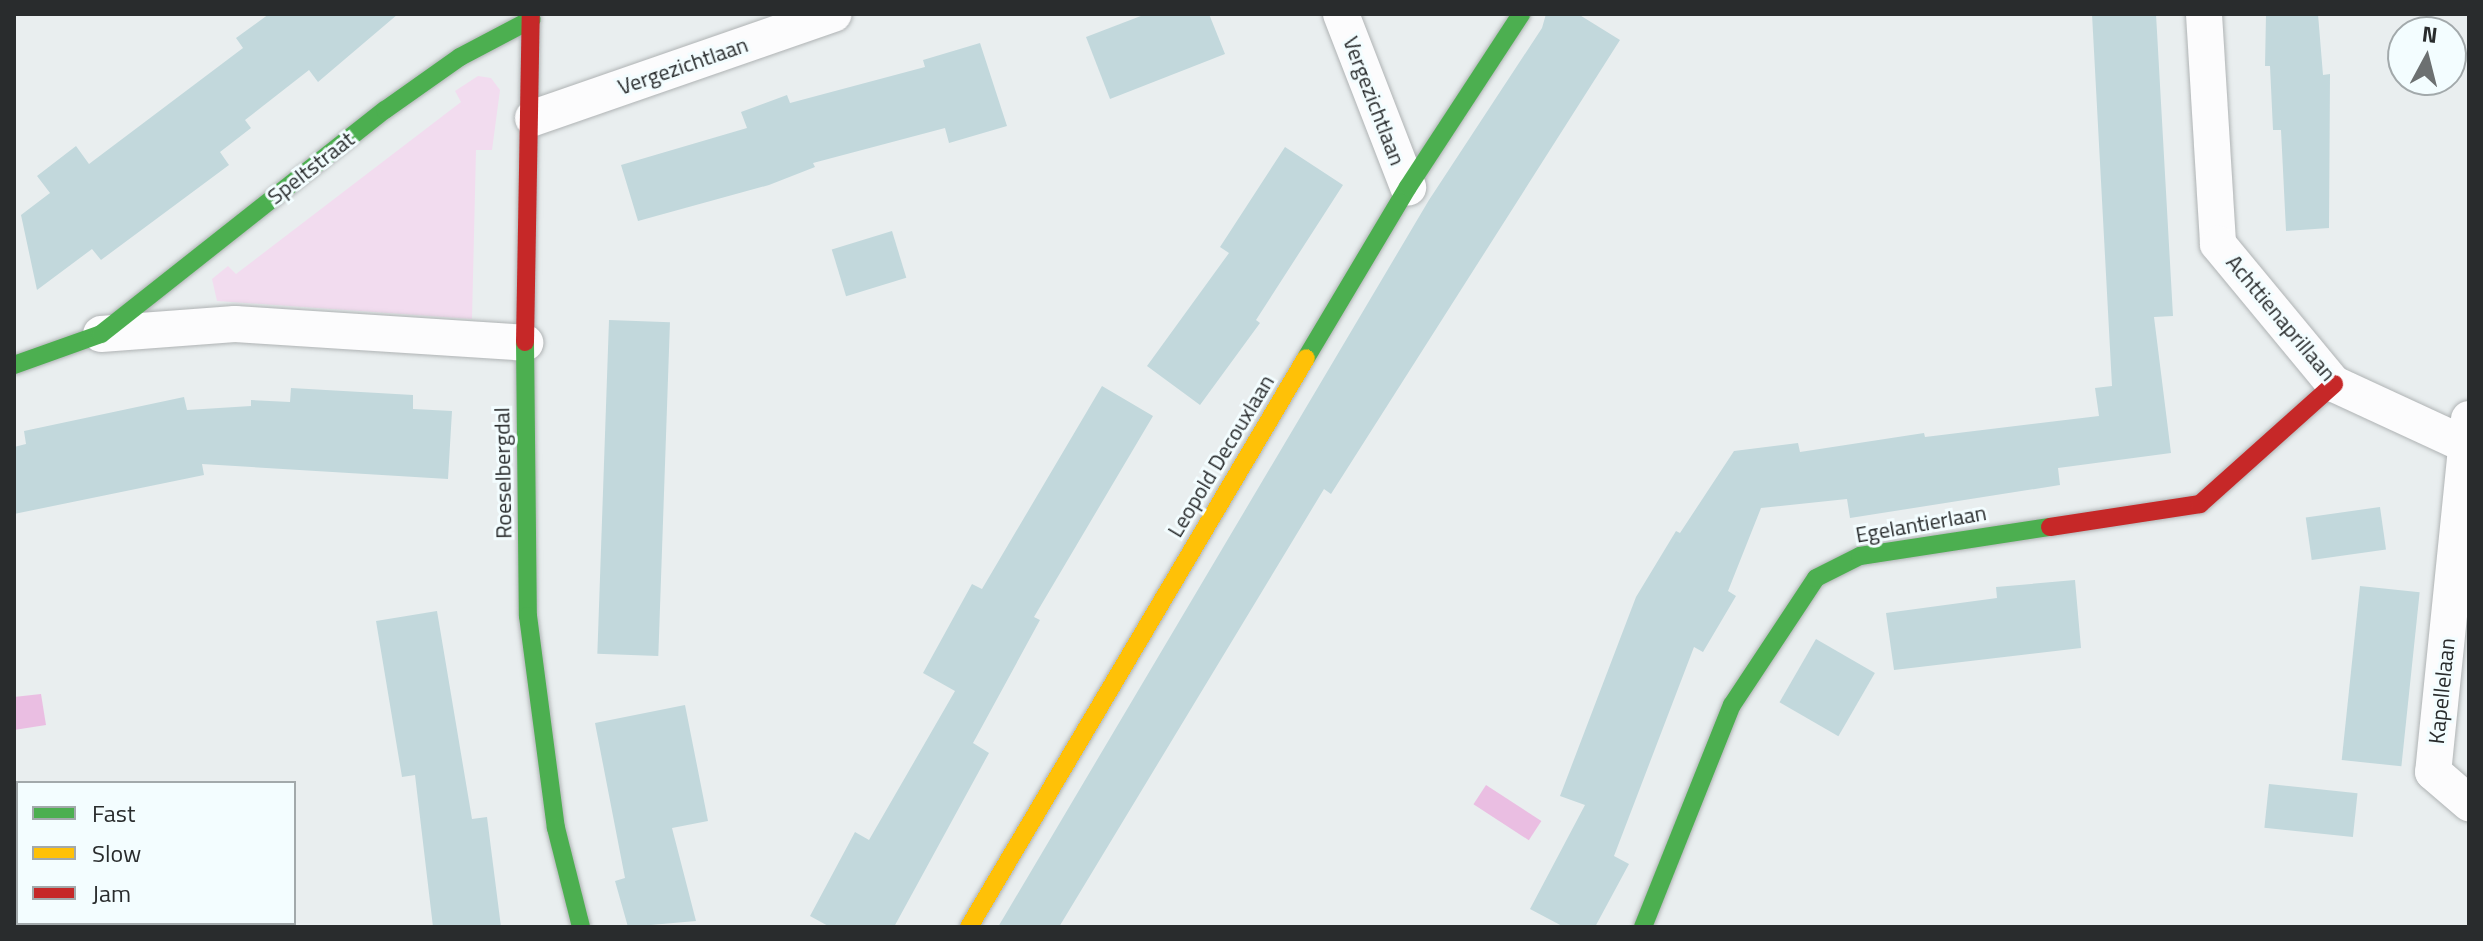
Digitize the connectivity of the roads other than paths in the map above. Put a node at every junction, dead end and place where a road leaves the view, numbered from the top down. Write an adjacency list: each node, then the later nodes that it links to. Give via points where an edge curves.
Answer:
1 (834, 14): 6 (street, Vergezichtlaan)
2 (1341, 14): 7 (street, Vergezichtlaan)
3 (1521, 14): 7 (street, Leopold Decouxlaan)
4 (2204, 14): 11 (street, Achttienaprillaan, via 2218,244)
5 (532, 17): 6 (street, Roeselbergdal); 8 (street, Speltstraat, via 460,57 385,110)
6 (533, 118): 9 (street, Roeselbergdal)
7 (1408, 187): 15 (street, Leopold Decouxlaan)
8 (101, 334): 9 (street, Speltstraat, via 235,324); 10 (street, Speltstraat)
9 (525, 343): 14 (street, Roeselbergdal, via 528,616 556,828)
10 (14, 365)
11 (2334, 384): 12 (street, Achttienaprillaan); 16 (street, Egelantierlaan, via 2200,504 1860,556 1816,578 1732,705)
12 (2468, 433): 13 (street, Kapellelaan, via 2433,772)
13 (2469, 803)
14 (581, 927)
15 (969, 927)
16 (1643, 927)

